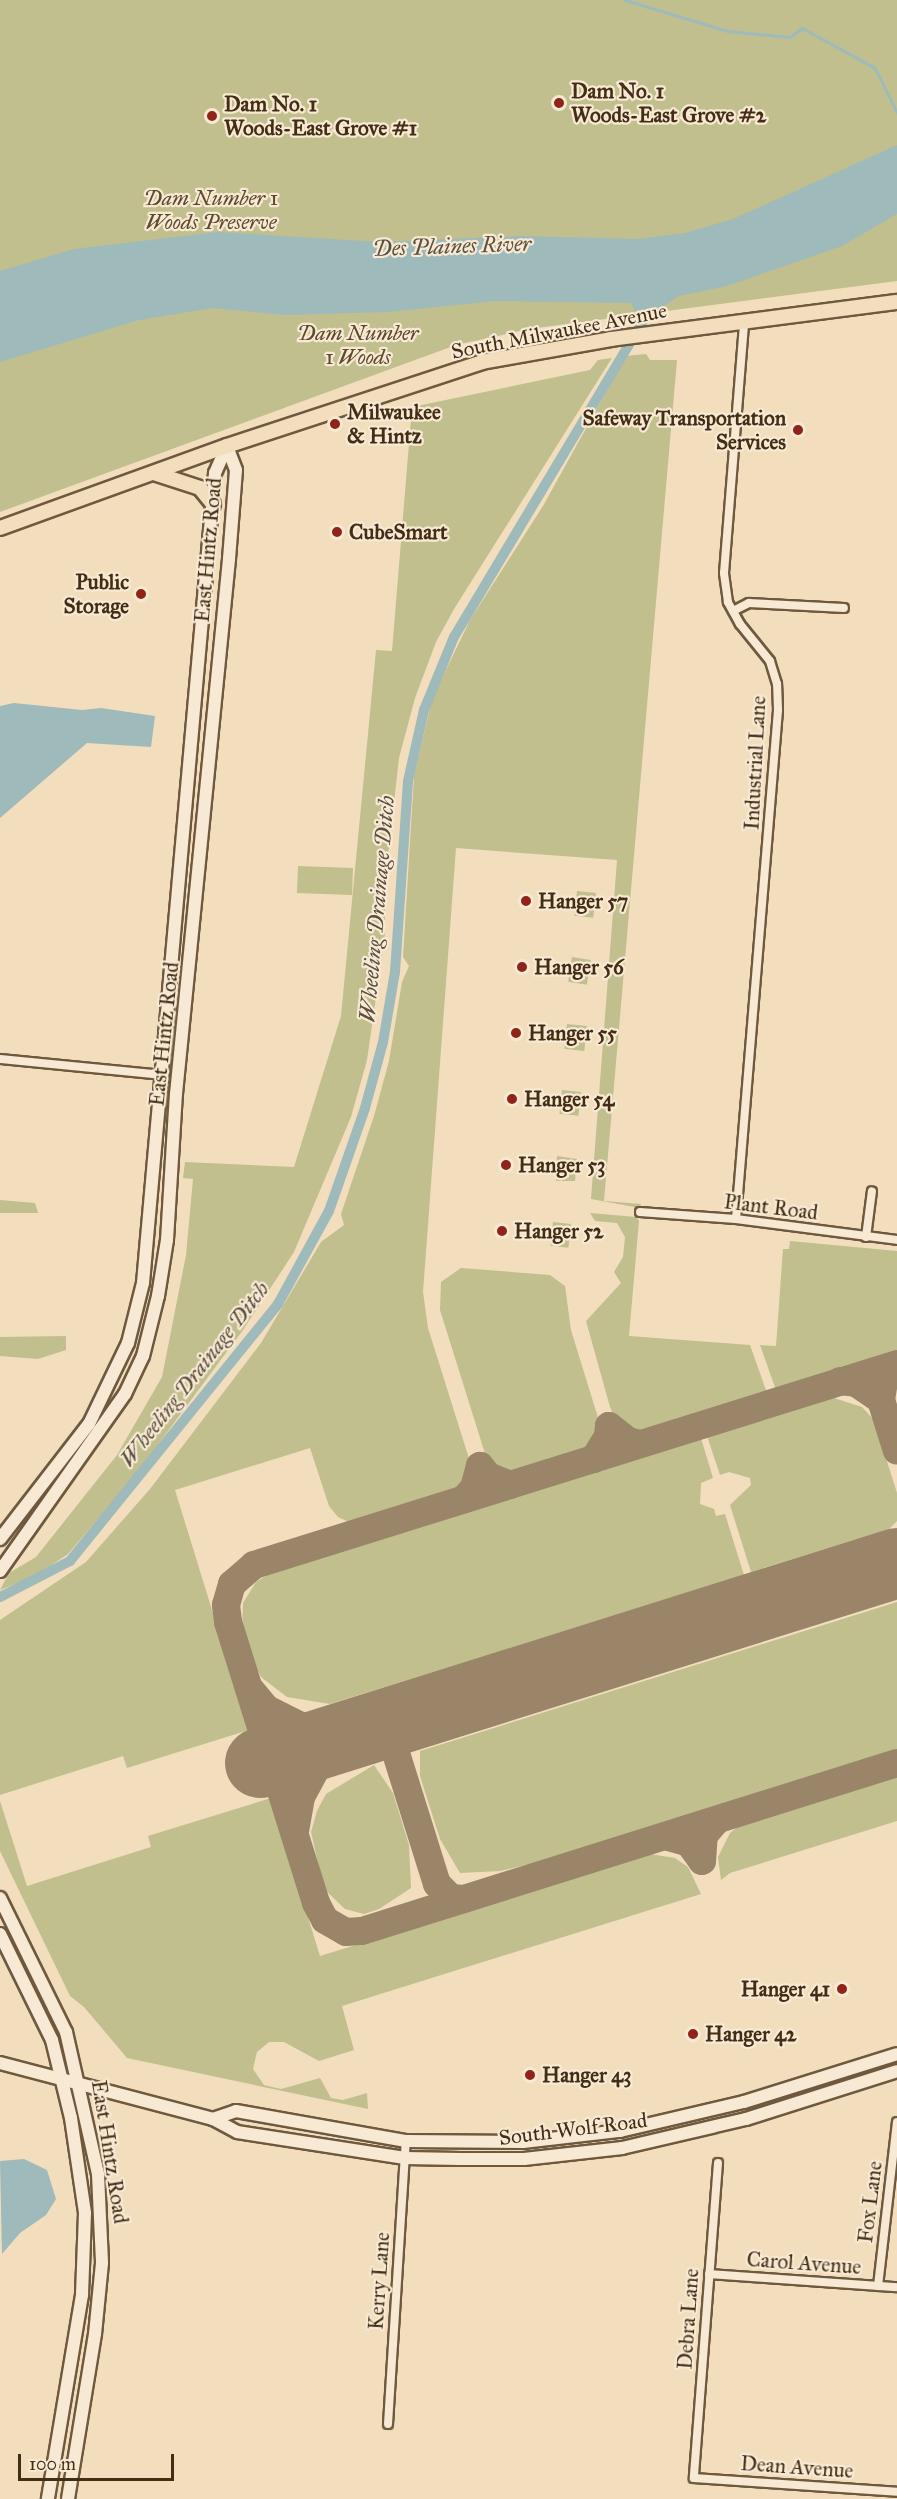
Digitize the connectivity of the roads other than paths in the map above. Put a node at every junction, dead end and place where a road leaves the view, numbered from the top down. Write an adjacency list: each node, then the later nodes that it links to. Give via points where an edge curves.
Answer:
1 (897, 302): 2 (main road, South Milwaukee Avenue)
2 (744, 322): 3 (main road, South Milwaukee Avenue, via 611,339 482,362); 8 (street, Industrial Lane, via 724,573)
3 (227, 446): 4 (main road, South Milwaukee Avenue); 5 (main road, East Hintz Road, via 215,473); 17 (main road, East Hintz Road, via 236,470 229,559 176,1094 167,1240 158,1296 143,1356 125,1394)
4 (154, 473): 5 (main road, via 200,488); 6 (main road, South Milwaukee Avenue)
5 (213, 504): 10 (main road, East Hintz Road)
6 (0, 528)
7 (844, 608): 8 (street, via 749,603)
8 (733, 611): 13 (street, Industrial Lane, via 770,661 777,684 778,710)
9 (0, 1059): 10 (street)
10 (164, 1075): 16 (main road, East Hintz Road, via 143,1283 128,1343 89,1424)
11 (872, 1191): 14 (street)
12 (640, 1212): 13 (street, Plant Road)
13 (736, 1220): 14 (street, Plant Road)
14 (866, 1237): 15 (street, Plant Road)
15 (897, 1239)
16 (0, 1539)
17 (0, 1570)
18 (0, 1898): 24 (main road, East Hintz Road, via 66,2032)
19 (0, 1934): 23 (main road, East Hintz Road, via 52,2040)
20 (897, 2054): 27 (main road, South Wolf Road, via 744,2102 620,2131 523,2142)
21 (0, 2063): 23 (main road, South Wolf Road)
22 (897, 2071): 28 (main road, South Wolf Road, via 746,2119 622,2148 524,2159)
23 (62, 2078): 24 (main road, South Wolf Road); 36 (main road, East Hintz Road, via 85,2213 84,2281)
24 (80, 2082): 25 (main road, South Wolf Road); 37 (main road, East Hintz Road, via 98,2174 104,2237 95,2334)
25 (213, 2119): 27 (main road, South Wolf Road, via 236,2111); 28 (main road, South Wolf Road, via 237,2132)
26 (897, 2122): 31 (street, Fox Lane)
27 (406, 2141): 28 (street, Kerry Lane)
28 (405, 2158): 33 (street, Kerry Lane)
29 (718, 2163): 30 (street, Debra Lane)
30 (709, 2274): 31 (street, Carol Avenue); 34 (street, Debra Lane)
31 (878, 2286): 32 (street, Carol Avenue)
32 (897, 2288)
33 (388, 2424)
34 (694, 2478): 35 (street, Dean Avenue)
35 (897, 2493)
36 (48, 2499)
37 (68, 2499)

